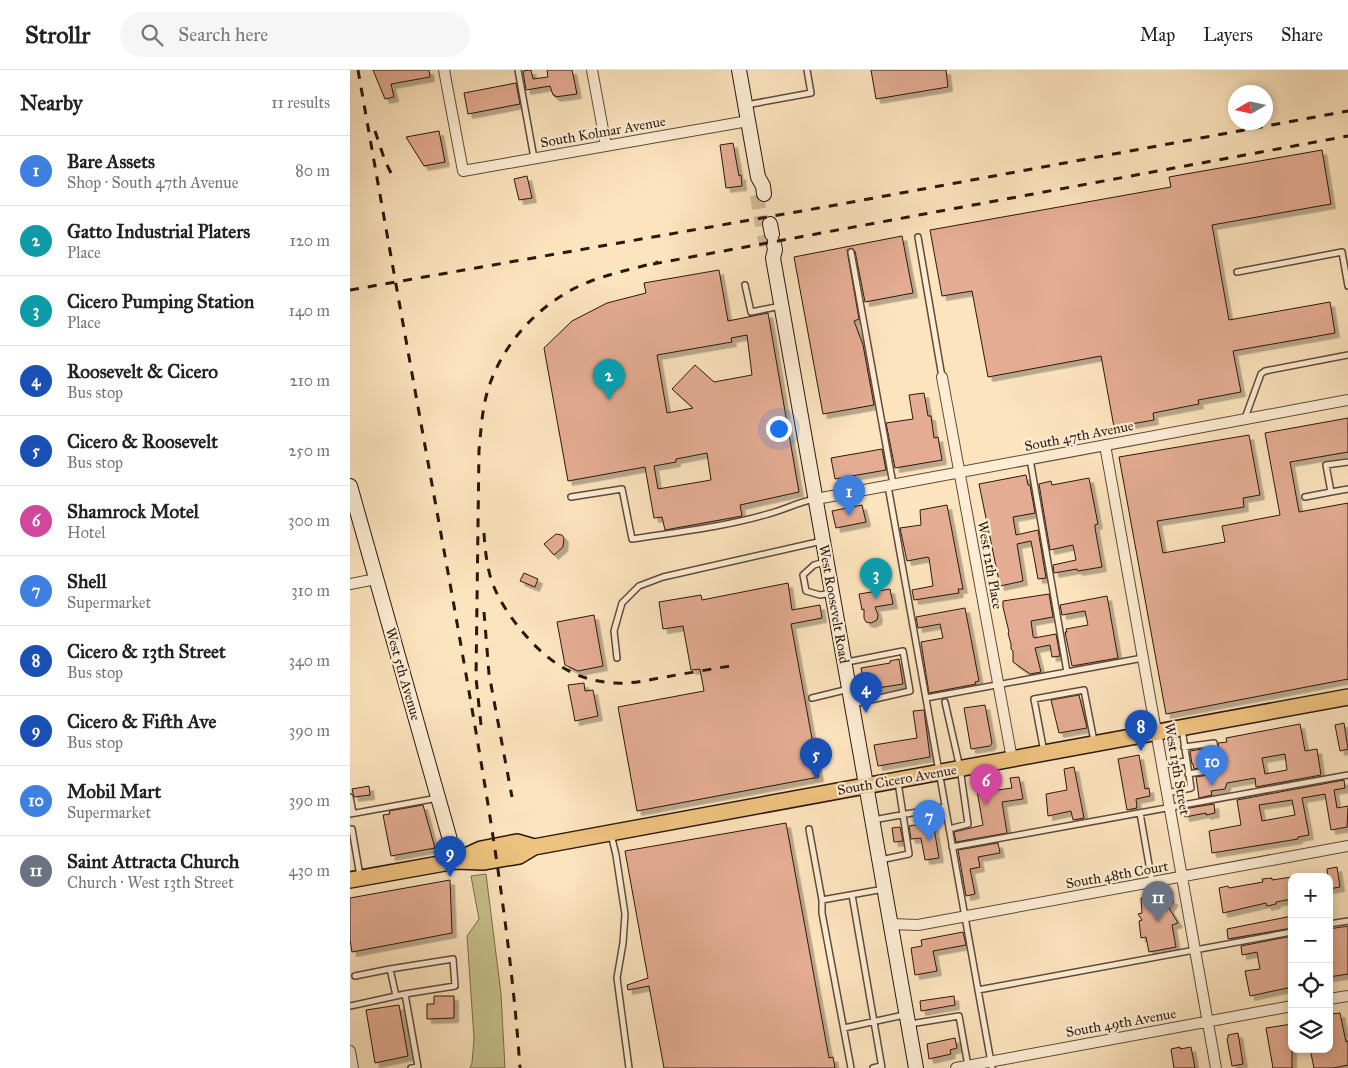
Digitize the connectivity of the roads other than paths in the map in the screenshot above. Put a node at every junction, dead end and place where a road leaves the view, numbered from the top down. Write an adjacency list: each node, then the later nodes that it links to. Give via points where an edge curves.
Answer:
1 (444, 70): 9 (street, South Kolmar Avenue, via 462,171)
2 (518, 70): 9 (lane)
3 (592, 70): 8 (street)
4 (739, 70): 6 (main road)
5 (807, 70): 6 (lane, via 811,93)
6 (745, 105): 7 (main road)
7 (748, 121): 8 (street, South Kolmar Avenue); 10 (main road, via 758,177 756,188)
8 (606, 146): 9 (street, South Kolmar Avenue)
9 (534, 158)
10 (761, 194)
11 (918, 237): 20 (lane)
12 (769, 238): 18 (main road, West Roosevelt Road)
13 (851, 252): 27 (lane)
14 (1345, 252): 15 (lane); 17 (lane)
15 (1237, 272)
16 (746, 284): 18 (lane, via 750,312)
17 (1348, 286)
18 (781, 306): 33 (main road, West Roosevelt Road)
19 (1348, 355): 22 (lane, via 1261,374)
20 (942, 377): 26 (street, West 12th Place)
21 (1348, 400): 22 (street, South 47th Avenue)
22 (1245, 419): 23 (street, South 47th Avenue)
23 (1105, 445): 24 (street, South 47th Avenue); 40 (street, West 13th Street)
24 (1030, 459): 26 (street, South 47th Avenue); 42 (lane)
25 (1348, 462): 30 (lane, via 1326,465)
26 (959, 472): 27 (street, South 47th Avenue); 43 (street, West 12th Place)
27 (890, 485): 33 (street, South 47th Avenue); 47 (lane)
28 (350, 486): 36 (main road, West 5th Avenue)
29 (1348, 489): 30 (lane)
30 (1331, 492): 31 (lane)
31 (1305, 497)
32 (571, 498): 33 (lane, via 622,489 632,539 742,520)
33 (816, 499): 34 (main road, West Roosevelt Road)
34 (823, 540): 35 (main road, West Roosevelt Road); 39 (lane, via 663,577 639,586 622,603 614,631)
35 (827, 562): 38 (main road, West Roosevelt Road); 38 (lane, via 814,565 803,575 806,591 820,595)
36 (376, 579): 37 (street); 66 (main road, West 5th Avenue)
37 (350, 584)
38 (832, 593): 41 (main road, West Roosevelt Road)
39 (617, 658)
40 (1143, 658): 42 (lane); 51 (street, West 13th Street)
41 (845, 663): 44 (main road, West Roosevelt Road); 49 (lane, via 903,651 910,691)
42 (1067, 672): 43 (lane)
43 (998, 684): 47 (lane); 55 (street, West 12th Place)
44 (850, 689): 46 (lane); 49 (main road, West Roosevelt Road)
45 (1348, 697): 50 (main road, South Cicero Avenue)
46 (812, 698)
47 (926, 698): 59 (lane)
48 (945, 702): 58 (lane)
49 (852, 704): 63 (main road, West Roosevelt Road)
50 (1181, 728): 51 (main road, South Cicero Avenue); 53 (lane)
51 (1156, 732): 52 (main road, South Cicero Avenue); 57 (street, West 13th Street)
52 (1094, 744): 54 (main road, South Cicero Avenue); 54 (lane, via 1084,690 1034,699)
53 (1184, 747): 56 (lane); 60 (lane, via 1214,743 1218,769)
54 (1044, 753): 55 (main road, South Cicero Avenue)
55 (1012, 759): 58 (main road, South Cicero Avenue)
56 (1186, 760): 57 (lane); 60 (lane)
57 (1162, 765): 64 (street, West 13th Street)
58 (960, 768): 59 (main road, South Cicero Avenue); 75 (lane, via 968,824)
59 (939, 772): 62 (main road, South Cicero Avenue); 67 (lane)
60 (1188, 774): 64 (lane, via 1190,788)
61 (1348, 775): 68 (lane)
62 (898, 780): 63 (main road, South Cicero Avenue); 71 (lane)
63 (866, 786): 72 (main road, West Roosevelt Road); 76 (main road, South Cicero Avenue)
64 (1167, 793): 68 (street, West 13th Street)
65 (350, 797): 70 (lane)
66 (438, 798): 70 (lane); 80 (main road, West 5th Avenue)
67 (945, 807): 71 (lane); 75 (lane)
68 (1169, 807): 69 (lane); 81 (street, West 13th Street)
69 (1140, 813): 78 (lane); 83 (lane)
70 (352, 814)
71 (903, 814): 72 (lane); 79 (lane, via 910,854)
72 (872, 820): 79 (main road, West Roosevelt Road)
73 (350, 829): 82 (lane)
74 (809, 829): 86 (lane)
75 (949, 829): 78 (lane)
76 (611, 832): 80 (main road, South Cicero Avenue, via 534,847 517,842 481,849); 113 (lane, via 625,914 617,978)
77 (1348, 846): 81 (street, South 48th Court)
78 (952, 847): 87 (lane)
79 (879, 860): 84 (main road, West Roosevelt Road)
80 (456, 861): 82 (main road, South Cicero Avenue)
81 (1182, 877): 83 (street, South 48th Court); 92 (street, West 13th Street)
82 (356, 879)
83 (1152, 882): 87 (street, South 48th Court)
84 (884, 889): 85 (lane); 90 (main road, West Roosevelt Road)
85 (852, 895): 86 (lane); 103 (lane)
86 (822, 900): 105 (lane)
87 (965, 917): 90 (street, South 48th Court, via 918,925); 95 (lane)
88 (1348, 921): 89 (lane)
89 (1333, 923)
90 (890, 924): 102 (main road, West Roosevelt Road)
91 (1288, 933): 92 (lane)
92 (1195, 950): 95 (lane); 104 (street, West 13th Street)
93 (390, 969): 94 (lane); 96 (lane, via 453,959 454,986); 97 (lane)
94 (355, 976)
95 (978, 990): 107 (lane)
96 (405, 994): 97 (lane); 112 (lane, via 418,1067)
97 (396, 996): 100 (lane)
98 (1348, 996): 99 (street)
99 (1333, 998)
100 (350, 1006)
101 (1288, 1007): 104 (street, South 49th Avenue)
102 (908, 1019): 103 (lane); 108 (lane, via 959,1016); 110 (main road, West Roosevelt Road)
103 (874, 1022): 105 (lane); 109 (lane)
104 (1208, 1022): 107 (street, South 49th Avenue); 117 (street, West 13th Street)
105 (844, 1028): 114 (lane)
106 (350, 1051): 111 (street)
107 (991, 1065): 108 (street, South 49th Avenue)
108 (968, 1066): 116 (street, South 49th Avenue)
109 (882, 1067): 115 (lane)
110 (920, 1067)
111 (353, 1068)
112 (411, 1068)
113 (629, 1068)
114 (851, 1068)
115 (873, 1068)
116 (956, 1068)
117 (1216, 1068)

